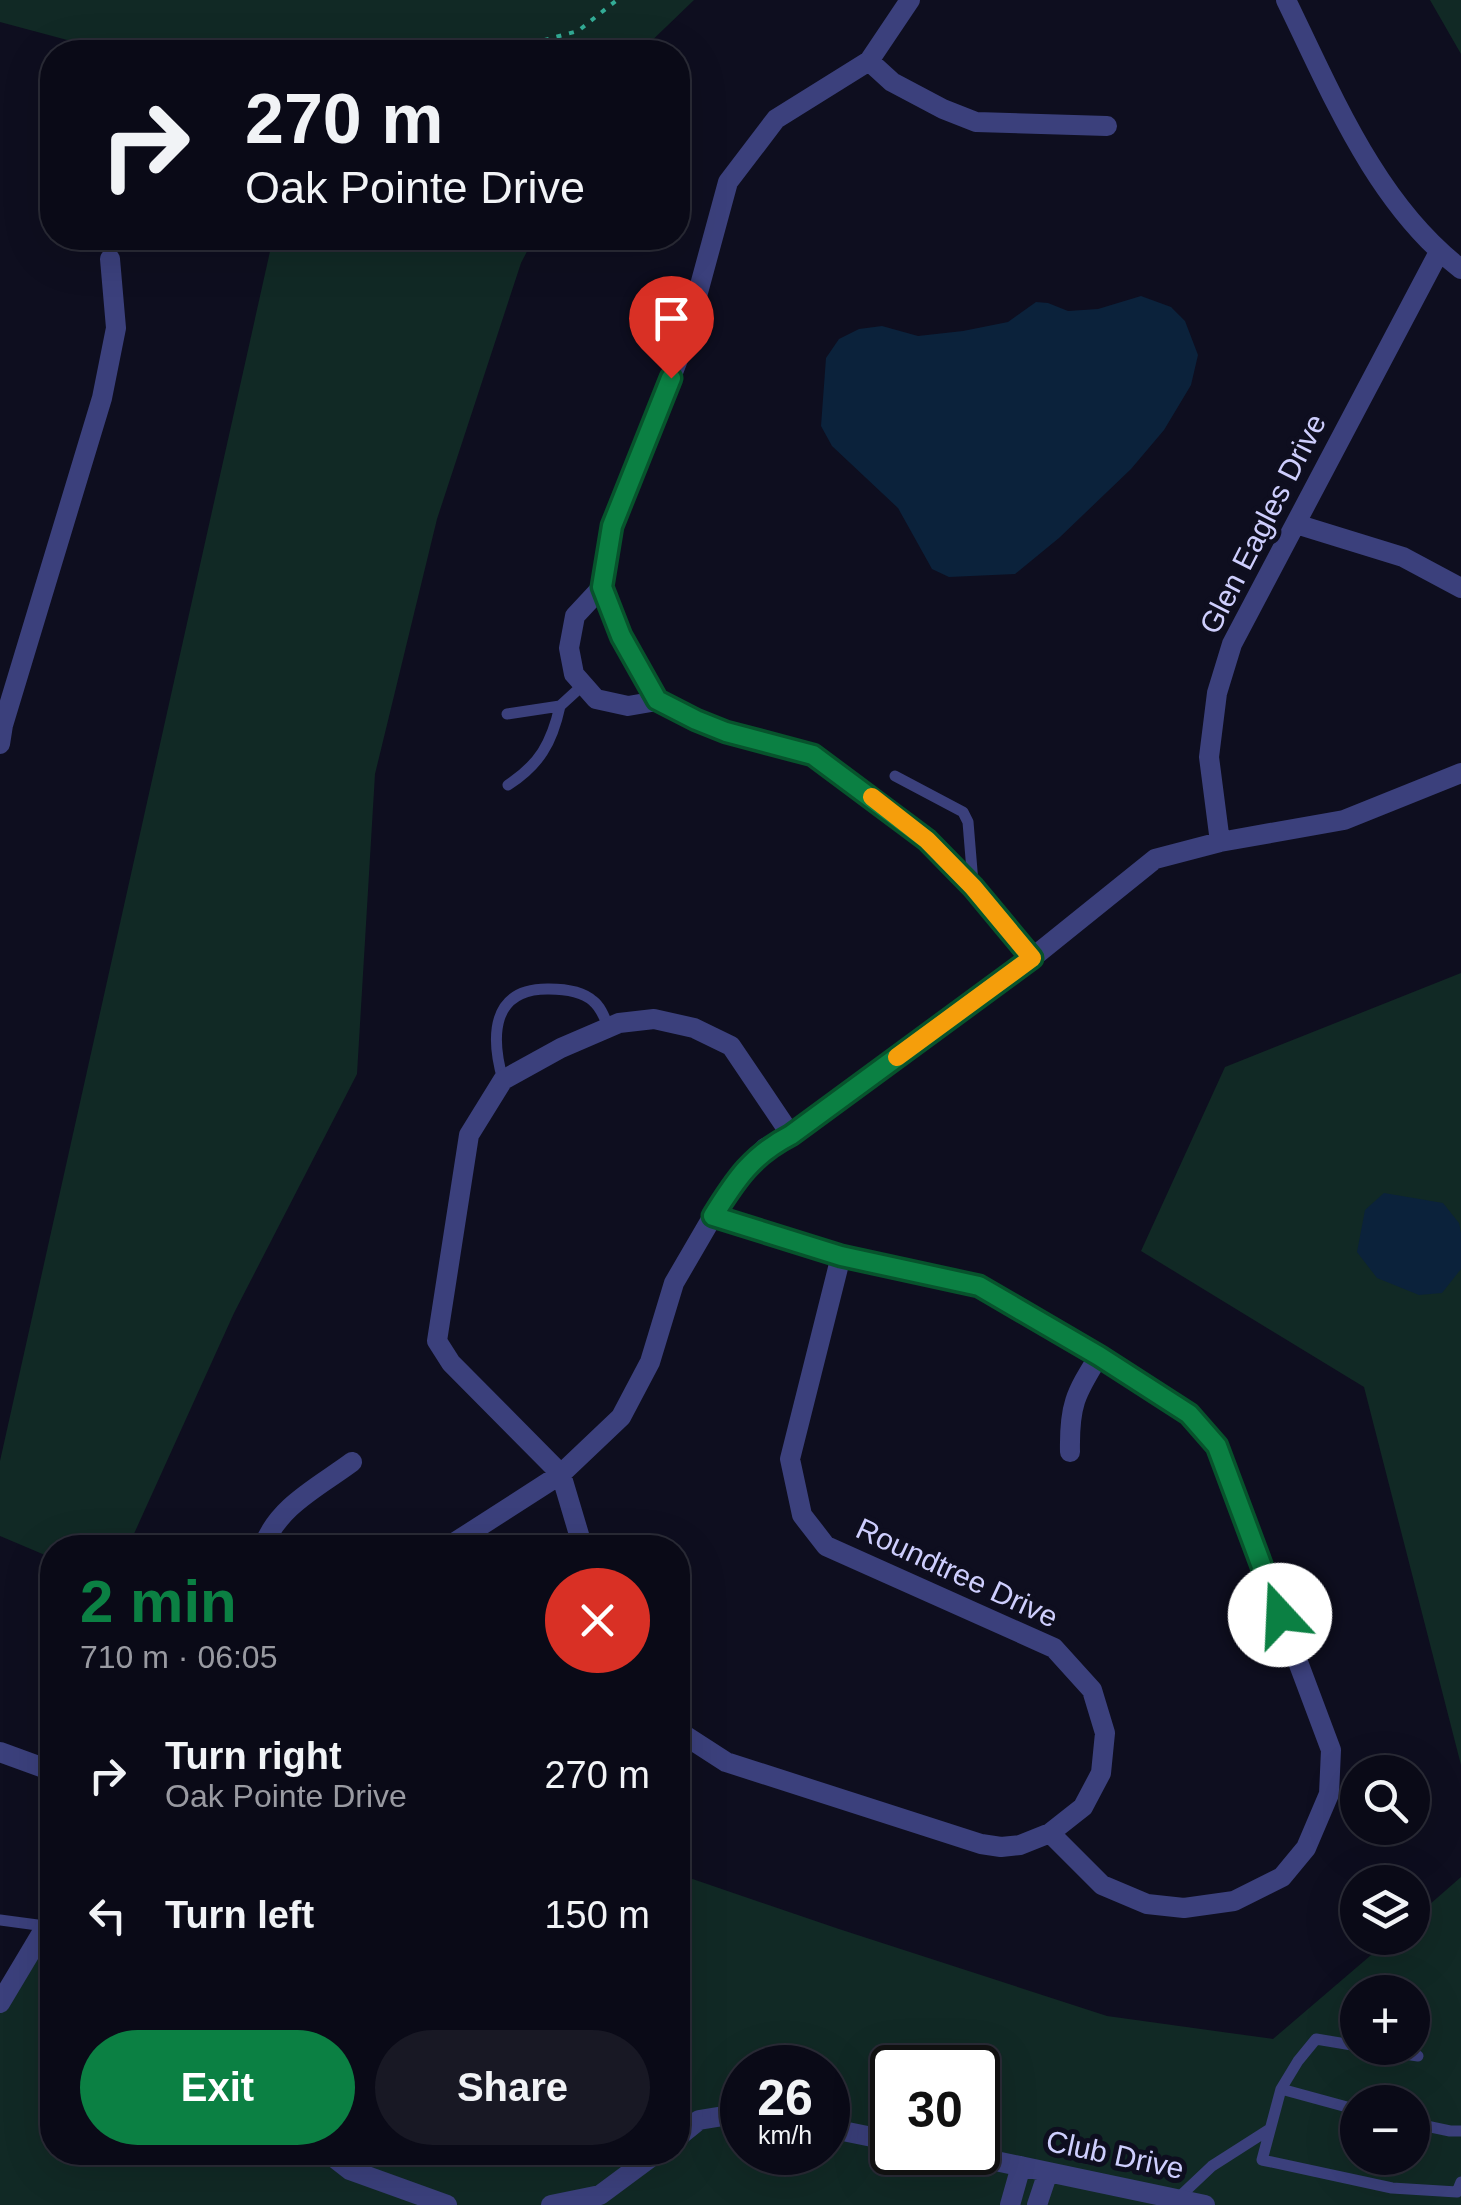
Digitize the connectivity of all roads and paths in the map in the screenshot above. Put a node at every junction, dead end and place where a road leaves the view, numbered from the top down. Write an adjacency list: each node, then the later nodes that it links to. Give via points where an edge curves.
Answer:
1 (618, 0): 4 (path, via 578,30)
2 (910, 0): 5 (street)
3 (1286, 0): 7 (street, via 1359,147)
4 (543, 40)
5 (868, 62): 6 (street, via 892,82 976,122); 11 (street, via 776,119 728,182 684,344 612,526)
6 (1107, 126)
7 (1439, 252): 9 (street); 10 (street, Glen Eagles Drive)
8 (110, 258): 17 (street, via 116,328 102,398)
9 (1461, 269)
10 (1296, 524): 12 (street, via 1403,557); 21 (street, Glen Eagles Drive, via 1232,644 1217,693 1208,757)
11 (602, 587): 13 (street, via 574,616 568,648); 14 (street)
12 (1461, 588)
13 (583, 684): 14 (street, via 596,699 628,706); 15 (lane)
14 (657, 700): 22 (street, via 726,732 813,755 927,840)
15 (560, 706): 16 (lane); 20 (lane, via 544,751)
16 (507, 714)
17 (0, 744)
18 (1461, 773): 21 (street, via 1344,820)
19 (896, 776): 22 (lane, via 963,812)
20 (508, 786)
21 (1220, 842): 23 (street, via 1155,859)
22 (973, 887): 23 (street)
23 (1032, 958): 26 (street)
24 (609, 1028): 25 (street); 25 (lane, via 583,994 539,989 518,996 499,1020 495,1042); 26 (street, via 654,1019 731,1046)
25 (503, 1080): 32 (street, via 469,1136 436,1342)
26 (791, 1135): 27 (street, via 765,1148)
27 (713, 1216): 28 (street); 32 (street, via 674,1284 650,1362 621,1417)
28 (841, 1256): 29 (street, via 979,1286); 39 (street, Roundtree Drive, via 790,1459 802,1515 826,1546 1054,1648 1092,1690 1104,1733 1101,1774 1082,1807)
29 (1099, 1356): 30 (street, via 1069,1419); 39 (street, via 1189,1414 1217,1446 1331,1750 1329,1794 1306,1848 1282,1877 1234,1901 1184,1908 1147,1904 1102,1885)
30 (1070, 1452)
31 (352, 1462): 33 (street, via 284,1512)
32 (561, 1474): 34 (street); 35 (street)
33 (267, 1535)
34 (466, 1535)
35 (578, 1535)
36 (690, 1739): 39 (street, Roundtree Drive, via 726,1762 982,1844 1020,1845)
37 (0, 1752): 38 (street)
38 (40, 1767)
39 (1050, 1832)
40 (0, 1920): 41 (lane)
41 (40, 1923)
42 (40, 1940): 43 (street)
43 (0, 2003)
44 (1340, 2043): 45 (lane, via 1316,2039)
45 (1281, 2089): 46 (lane); 50 (lane)
46 (1340, 2105)
47 (720, 2116): 48 (street)
48 (690, 2127)
49 (1430, 2127): 51 (lane)
50 (1270, 2129): 57 (lane, via 1262,2160 1392,2188); 58 (lane, via 1212,2166)
51 (1461, 2131)
52 (1000, 2162): 55 (street, Club Drive)
53 (344, 2165): 59 (street)
54 (640, 2165): 60 (street, via 600,2195)
55 (1021, 2166): 56 (street, Club Drive); 61 (street)
56 (1048, 2172): 58 (street, Club Drive); 62 (street)
57 (1459, 2193)
58 (1176, 2200): 63 (street, Club Drive)
59 (447, 2205)
60 (551, 2205)
61 (1010, 2205)
62 (1037, 2205)
63 (1205, 2205)

